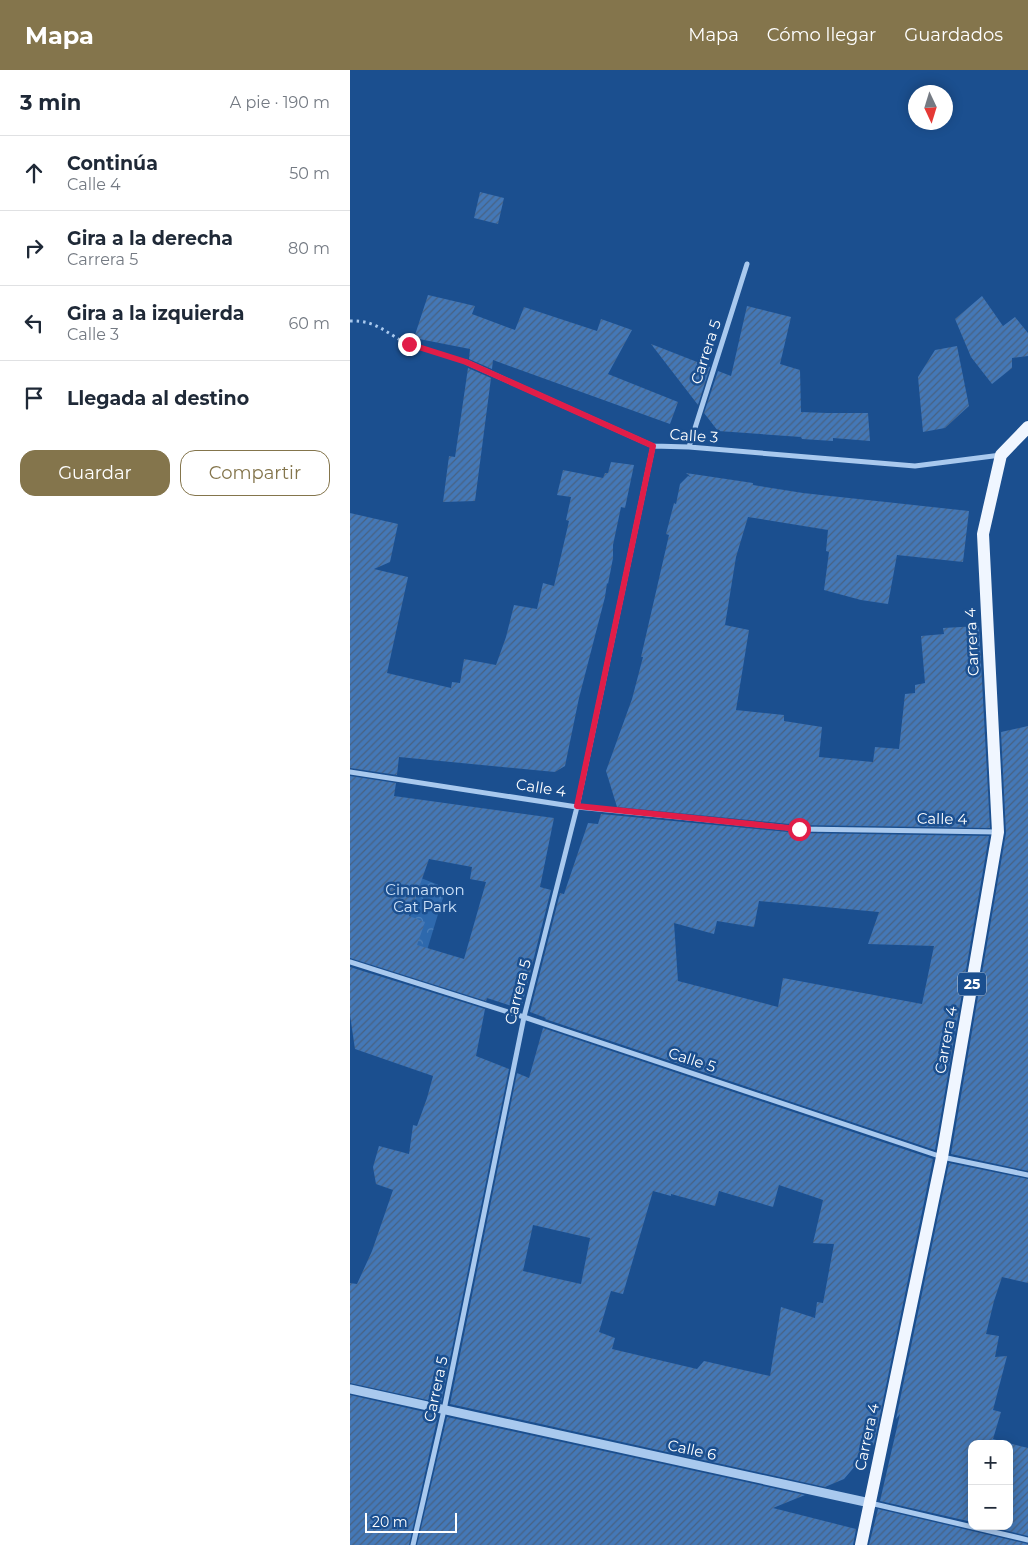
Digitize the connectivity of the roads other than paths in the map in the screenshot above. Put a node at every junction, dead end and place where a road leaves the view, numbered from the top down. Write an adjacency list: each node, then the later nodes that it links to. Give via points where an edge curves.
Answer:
1 (747, 264): 5 (street, Carrera 5)
2 (466, 362): 4 (street, Calle 3)
3 (1028, 427): 6 (main road)
4 (653, 446): 5 (street, Calle 3); 8 (street, Carrera 5)
5 (689, 447): 6 (street, Calle 3, via 916,466)
6 (1001, 455): 9 (main road, Carrera 4 / 25, via 983,534)
7 (350, 772): 8 (street, Calle 4)
8 (577, 806): 9 (street, Calle 4, via 799,829); 11 (street, Carrera 5)
9 (998, 832): 12 (main road, Carrera 4 / 25)
10 (350, 962): 11 (street, Calle 5)
11 (524, 1017): 12 (street, Calle 5); 15 (street, Carrera 5)
12 (942, 1157): 13 (street, Calle 5); 16 (main road, Carrera 4 / 25)
13 (1028, 1175)
14 (350, 1389): 15 (street, Calle 6)
15 (444, 1410): 16 (street, Calle 6); 18 (street, Carrera 5)
16 (870, 1503): 17 (street, Calle 6); 19 (main road, Carrera 4 / 25)
17 (1028, 1540)
18 (413, 1545)
19 (861, 1545)

